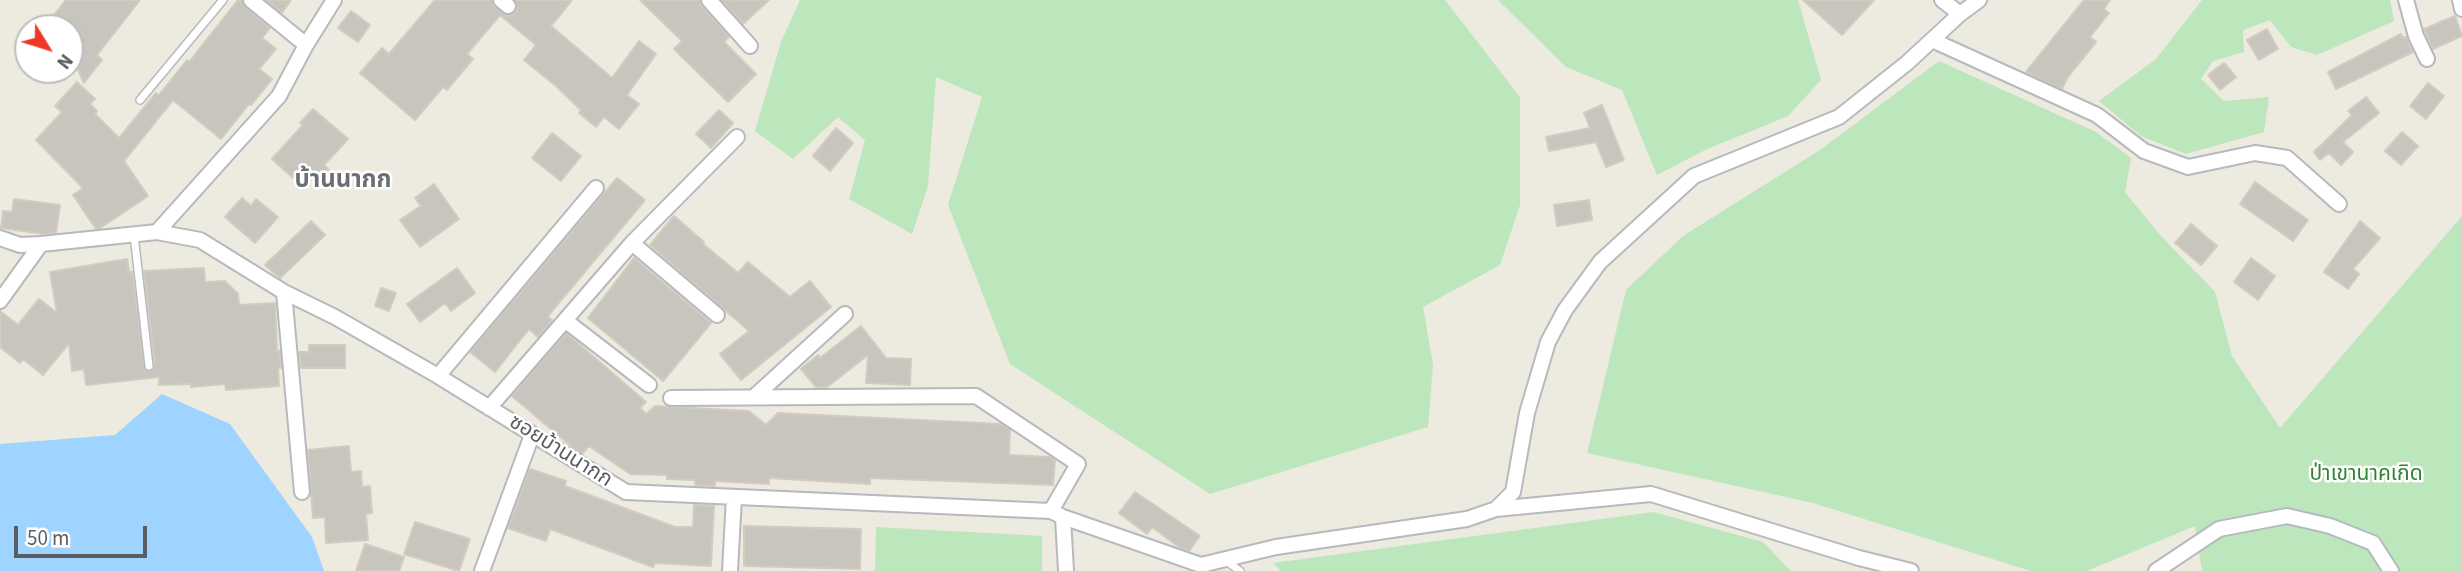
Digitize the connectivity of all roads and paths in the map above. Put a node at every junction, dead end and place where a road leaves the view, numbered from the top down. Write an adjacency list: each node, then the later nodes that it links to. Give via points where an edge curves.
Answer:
1 (223, 0): 15 (lane)
2 (251, 0): 12 (street)
3 (334, 0): 12 (street)
4 (709, 0): 13 (street)
5 (1942, 0): 10 (street)
6 (1979, 0): 10 (street)
7 (2406, 0): 14 (street)
8 (2460, 0): 9 (street)
9 (2462, 9)
10 (1960, 14): 11 (street)
11 (1932, 40): 18 (street, via 2097,115 2144,151 2189,167 2255,153 2287,158); 38 (street, via 1839,117 1694,176 1600,262 1564,310 1548,342 1527,412 1514,492)
12 (306, 45): 19 (street, via 279,96)
13 (750, 46)
14 (2427, 59)
15 (140, 100)
16 (737, 137): 22 (street)
17 (596, 188): 30 (street)
18 (2339, 204)
19 (157, 232): 20 (street, ซอยบ้านนากก); 24 (street, ซอยบ้านนากก, via 201,240)
20 (134, 235): 23 (street, ซอยบ้านนากก); 29 (lane)
21 (0, 239): 23 (street, ซอยบ้านนากก, via 20,245)
22 (632, 243): 27 (street); 28 (street)
23 (41, 244): 25 (street)
24 (284, 292): 30 (street, ซอยบ้านนากก); 36 (street)
25 (0, 301)
26 (845, 314): 32 (street)
27 (717, 315)
28 (566, 321): 31 (street); 34 (street)
29 (149, 366)
30 (438, 376): 34 (street, ซอยบ้านนากก)
31 (649, 385)
32 (754, 397): 33 (street); 39 (street, via 976,396 1078,464)
33 (671, 398)
34 (489, 408): 35 (street, ซอยบ้านนากก)
35 (532, 435): 37 (street, ซอยบ้านนากก, via 626,492); 41 (street)
36 (302, 492)
37 (734, 497): 39 (street, ซอยบ้านนากก); 42 (street)
38 (1496, 509): 40 (street, ซอยบ้านนากก, via 1467,519 1276,547); 45 (street, ซอยบ้านนากก, via 1651,494)
39 (1057, 514): 40 (street, ซอยบ้านนากก, via 1201,565); 43 (street)
40 (1225, 560): 44 (lane)
41 (482, 571)
42 (730, 571)
43 (1066, 571)
44 (1240, 571)
45 (1911, 571)
46 (2156, 571): 47 (street, via 2218,529 2287,516 2373,543)
47 (2391, 571)

